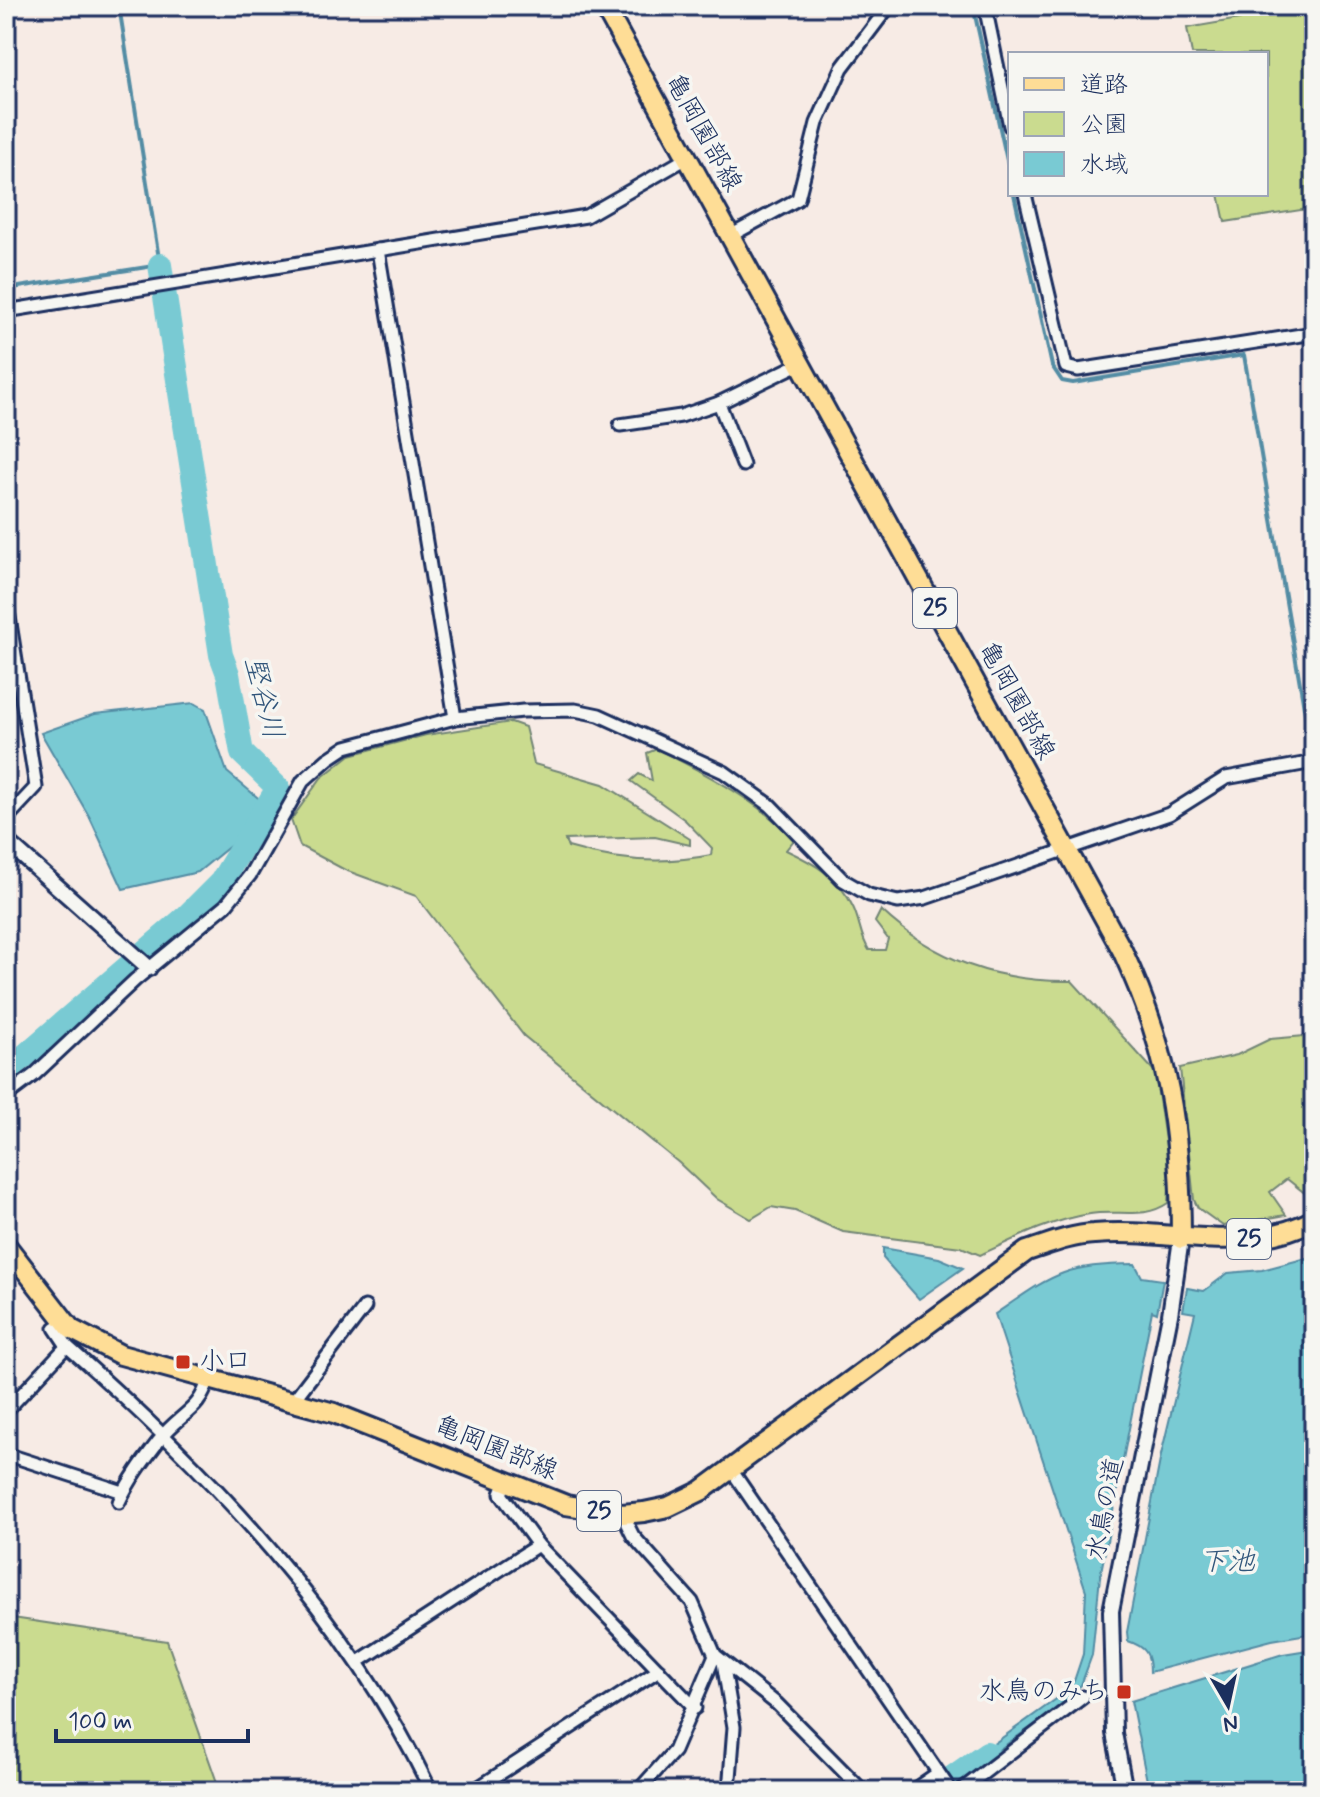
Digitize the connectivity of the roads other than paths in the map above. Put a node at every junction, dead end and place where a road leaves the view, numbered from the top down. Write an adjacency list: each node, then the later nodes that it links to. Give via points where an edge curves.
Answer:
1 (604, 6): 5 (main road, 亀岡園部線 / 25)
2 (889, 6): 7 (street, via 842,68 817,123 798,199)
3 (985, 6): 4 (street)
4 (1008, 116)
5 (687, 158): 7 (main road, 亀岡園部線 / 25); 8 (street, via 586,216)
6 (1025, 196): 10 (street, via 1066,367 1078,370)
7 (730, 236): 11 (main road, 亀岡園部線 / 25)
8 (378, 250): 9 (street); 16 (street)
9 (6, 311)
10 (1314, 333)
11 (801, 363): 12 (street); 20 (main road, 亀岡園部線 / 25)
12 (719, 403): 13 (street, via 681,416); 14 (street)
13 (620, 425)
14 (743, 465)
15 (6, 598): 18 (street, via 36,787)
16 (455, 718): 20 (street, via 523,711 599,715 724,772 770,805 843,880 869,895 898,902 925,898); 21 (street, via 346,747 328,759 303,781 250,875 226,905)
17 (1314, 762): 20 (street, via 1226,778 1185,807)
18 (6, 819)
19 (6, 841): 21 (street)
20 (1067, 850): 26 (main road, 亀岡園部線 / 25, via 1122,950 1165,1059 1178,1139)
21 (149, 968): 24 (street)
22 (6, 1024): 23 (street)
23 (6, 1036)
24 (6, 1096)
25 (1314, 1220): 26 (main road, 亀岡園部線 / 25, via 1240,1241)
26 (1181, 1239): 36 (main road, 亀岡園部線 / 25, via 1092,1234 1027,1251); 54 (street, 水鳥の道, via 1111,1611 1114,1733)
27 (6, 1245): 29 (main road, 亀岡園部線 / 25)
28 (365, 1307): 32 (street)
29 (65, 1322): 30 (street, via 55,1328); 31 (main road, 亀岡園部線 / 25, via 121,1355)
30 (67, 1346): 33 (street); 34 (street)
31 (208, 1379): 32 (main road, 亀岡園部線 / 25); 34 (street, via 204,1398)
32 (293, 1401): 37 (main road, 亀岡園部線 / 25, via 398,1436)
33 (6, 1411)
34 (162, 1436): 35 (street, via 121,1497); 41 (street, via 242,1515)
35 (6, 1454)
36 (732, 1471): 38 (main road, 亀岡園部線 / 25, via 668,1507); 45 (street)
37 (506, 1481): 38 (main road, 亀岡園部線 / 25, via 566,1505); 39 (street, via 501,1494)
38 (622, 1514): 40 (street, via 633,1536 692,1602)
39 (538, 1545): 41 (street); 42 (street)
40 (719, 1658): 44 (street); 49 (street, via 734,1727); 50 (street, via 777,1704)
41 (358, 1662): 46 (street, via 404,1734)
42 (659, 1670): 44 (street); 47 (street)
43 (1083, 1697): 53 (street)
44 (695, 1708): 48 (street, via 674,1751)
45 (938, 1773): 51 (street); 52 (street)
46 (431, 1791)
47 (473, 1791)
48 (638, 1791)
49 (729, 1791)
50 (863, 1791)
51 (912, 1791)
52 (951, 1791)
53 (960, 1791)
54 (1125, 1791)

